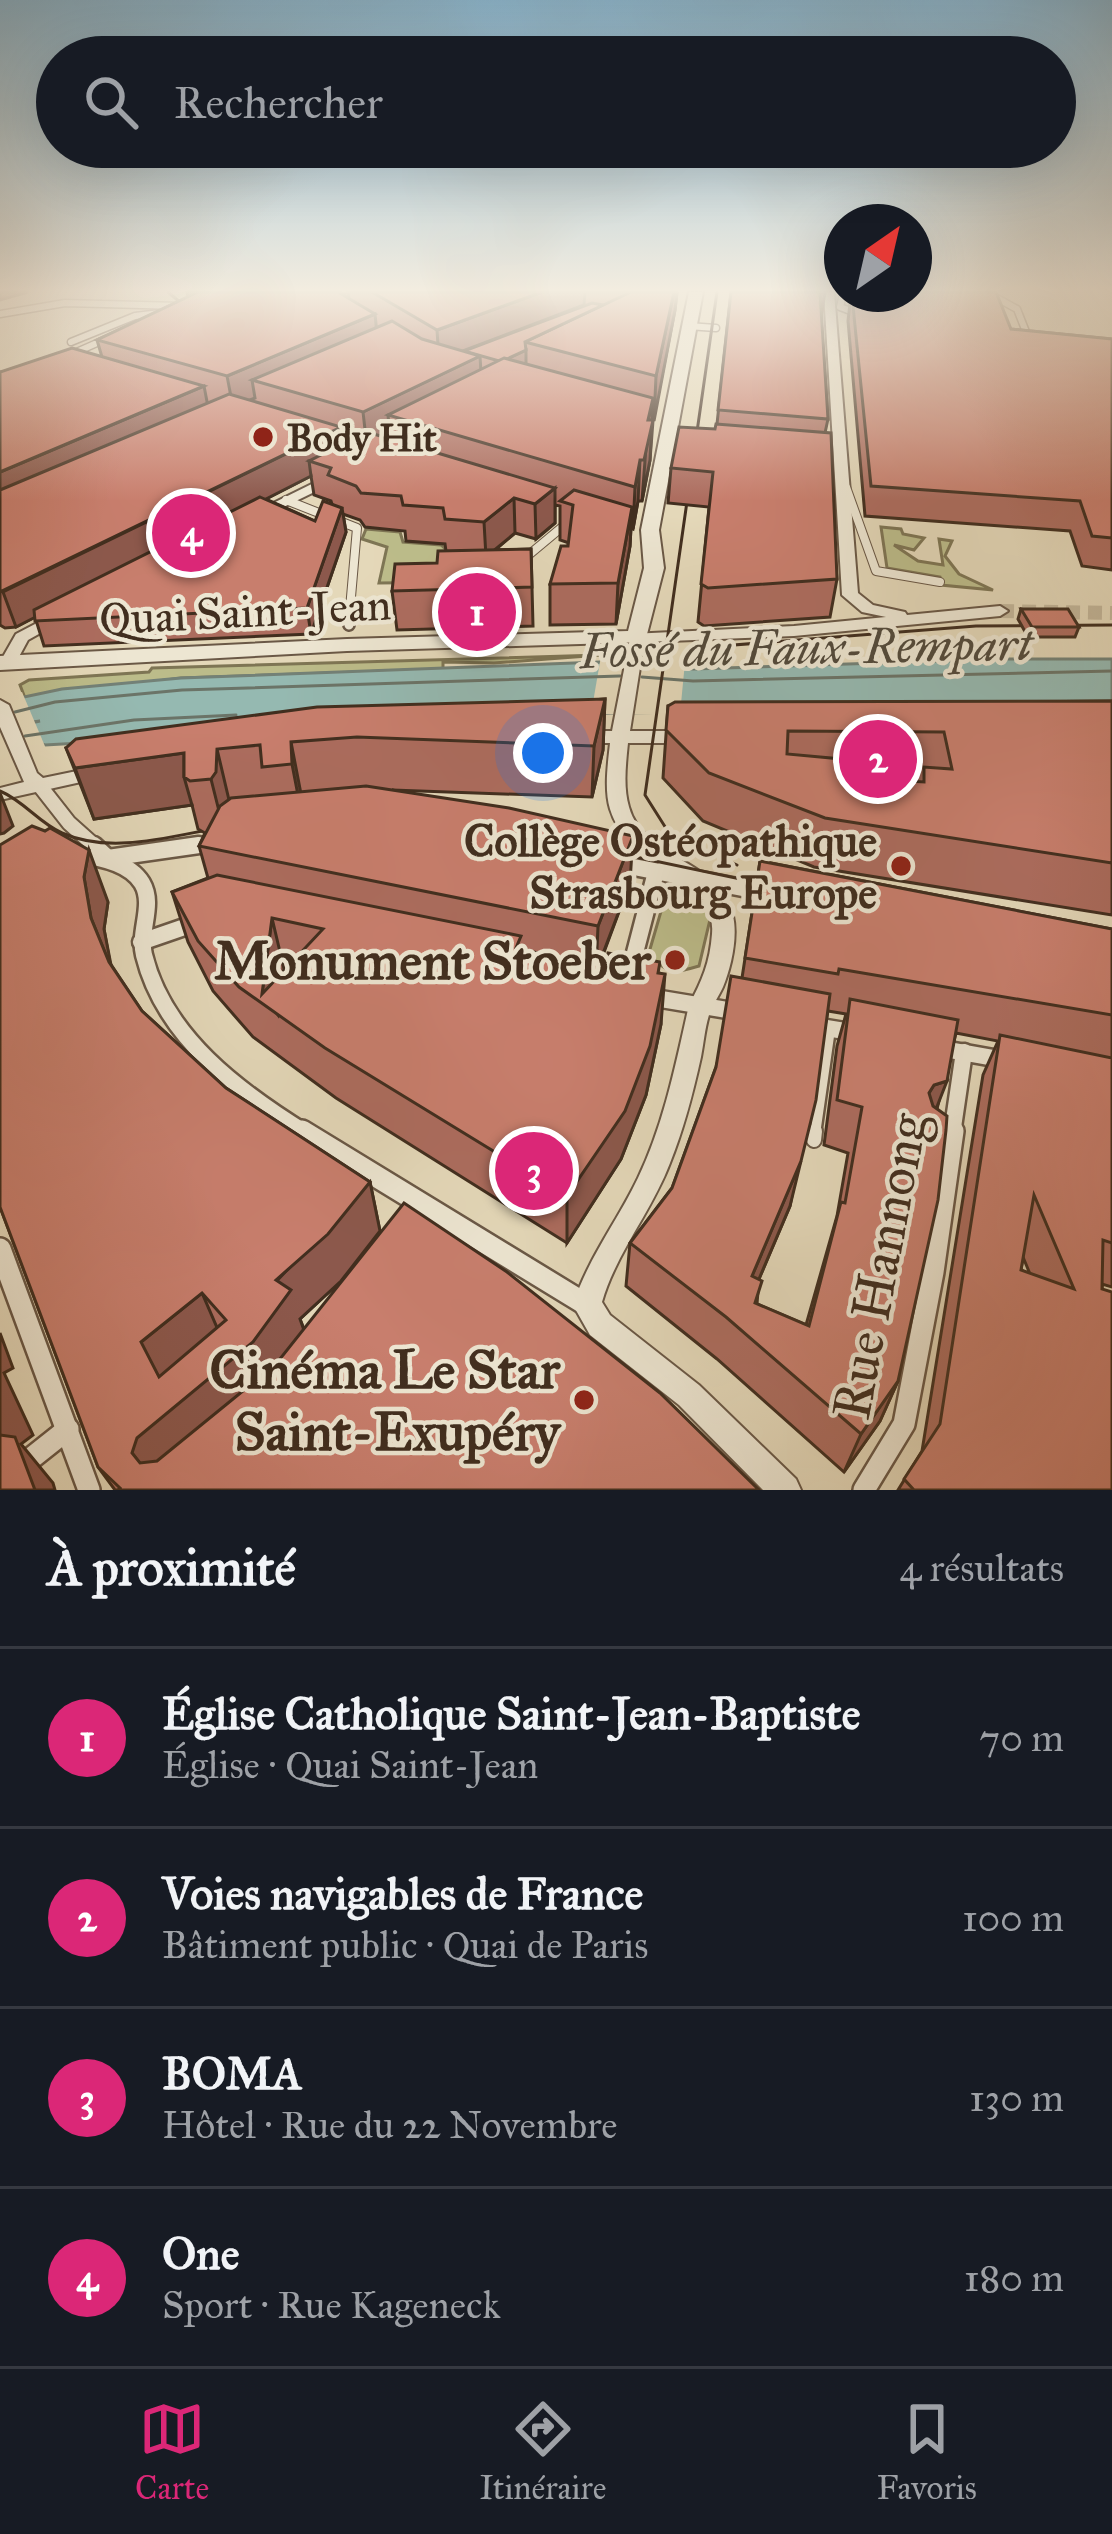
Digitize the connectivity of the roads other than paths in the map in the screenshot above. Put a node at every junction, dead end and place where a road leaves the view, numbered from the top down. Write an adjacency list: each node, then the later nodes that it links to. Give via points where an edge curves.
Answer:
1 (681, 362): 16 (street, via 645,541 654,568)
2 (840, 362): 4 (street)
3 (820, 458): 4 (street)
4 (841, 459): 6 (street)
5 (358, 465): 7 (street)
6 (842, 479): 13 (lane, via 876,571); 16 (street, via 847,580 857,602 896,615 1000,611)
7 (286, 500): 10 (street); 15 (lane, via 357,528)
8 (551, 512): 9 (street)
9 (572, 519): 11 (street); 12 (lane)
10 (244, 521)
11 (594, 526)
12 (517, 566)
13 (940, 582)
14 (77, 607): 17 (street, via 22,637)
15 (348, 634): 16 (street, Quai Saint-Jean); 17 (street, Quai Saint-Jean)
16 (635, 647): 19 (street)
17 (4, 663)
18 (0, 706): 23 (street)
19 (623, 736): 20 (street); 21 (street); 30 (street, via 620,810 651,852)
20 (570, 737)
21 (704, 737)
22 (122, 771): 23 (street)
23 (40, 786): 24 (street); 27 (street)
24 (0, 794)
25 (236, 833): 27 (street, via 232,841)
26 (50, 852): 27 (street)
27 (108, 858): 33 (street, via 141,881 148,903)
28 (590, 858): 29 (street)
29 (656, 872): 30 (street); 34 (street, via 625,992)
30 (704, 882): 31 (street); 34 (street, via 727,915 714,988)
31 (788, 897)
32 (207, 920): 33 (street)
33 (143, 935): 46 (street, via 156,991 206,1059 417,1216)
34 (700, 1005): 35 (street); 46 (street, via 662,1153)
35 (753, 1015)
36 (791, 1022): 37 (street)
37 (830, 1029): 38 (street); 42 (lane)
38 (874, 1036)
39 (918, 1044): 40 (street)
40 (964, 1052): 41 (street); 44 (street, Rue Hannong)
41 (1033, 1066)
42 (814, 1140)
43 (927, 1142): 44 (street)
44 (950, 1148): 51 (street, Rue Hannong, via 904,1424)
45 (0, 1250): 47 (street)
46 (587, 1305): 50 (street)
47 (68, 1429): 48 (street); 49 (street)
48 (0, 1483)
49 (89, 1490)
50 (785, 1490)
51 (864, 1490)

